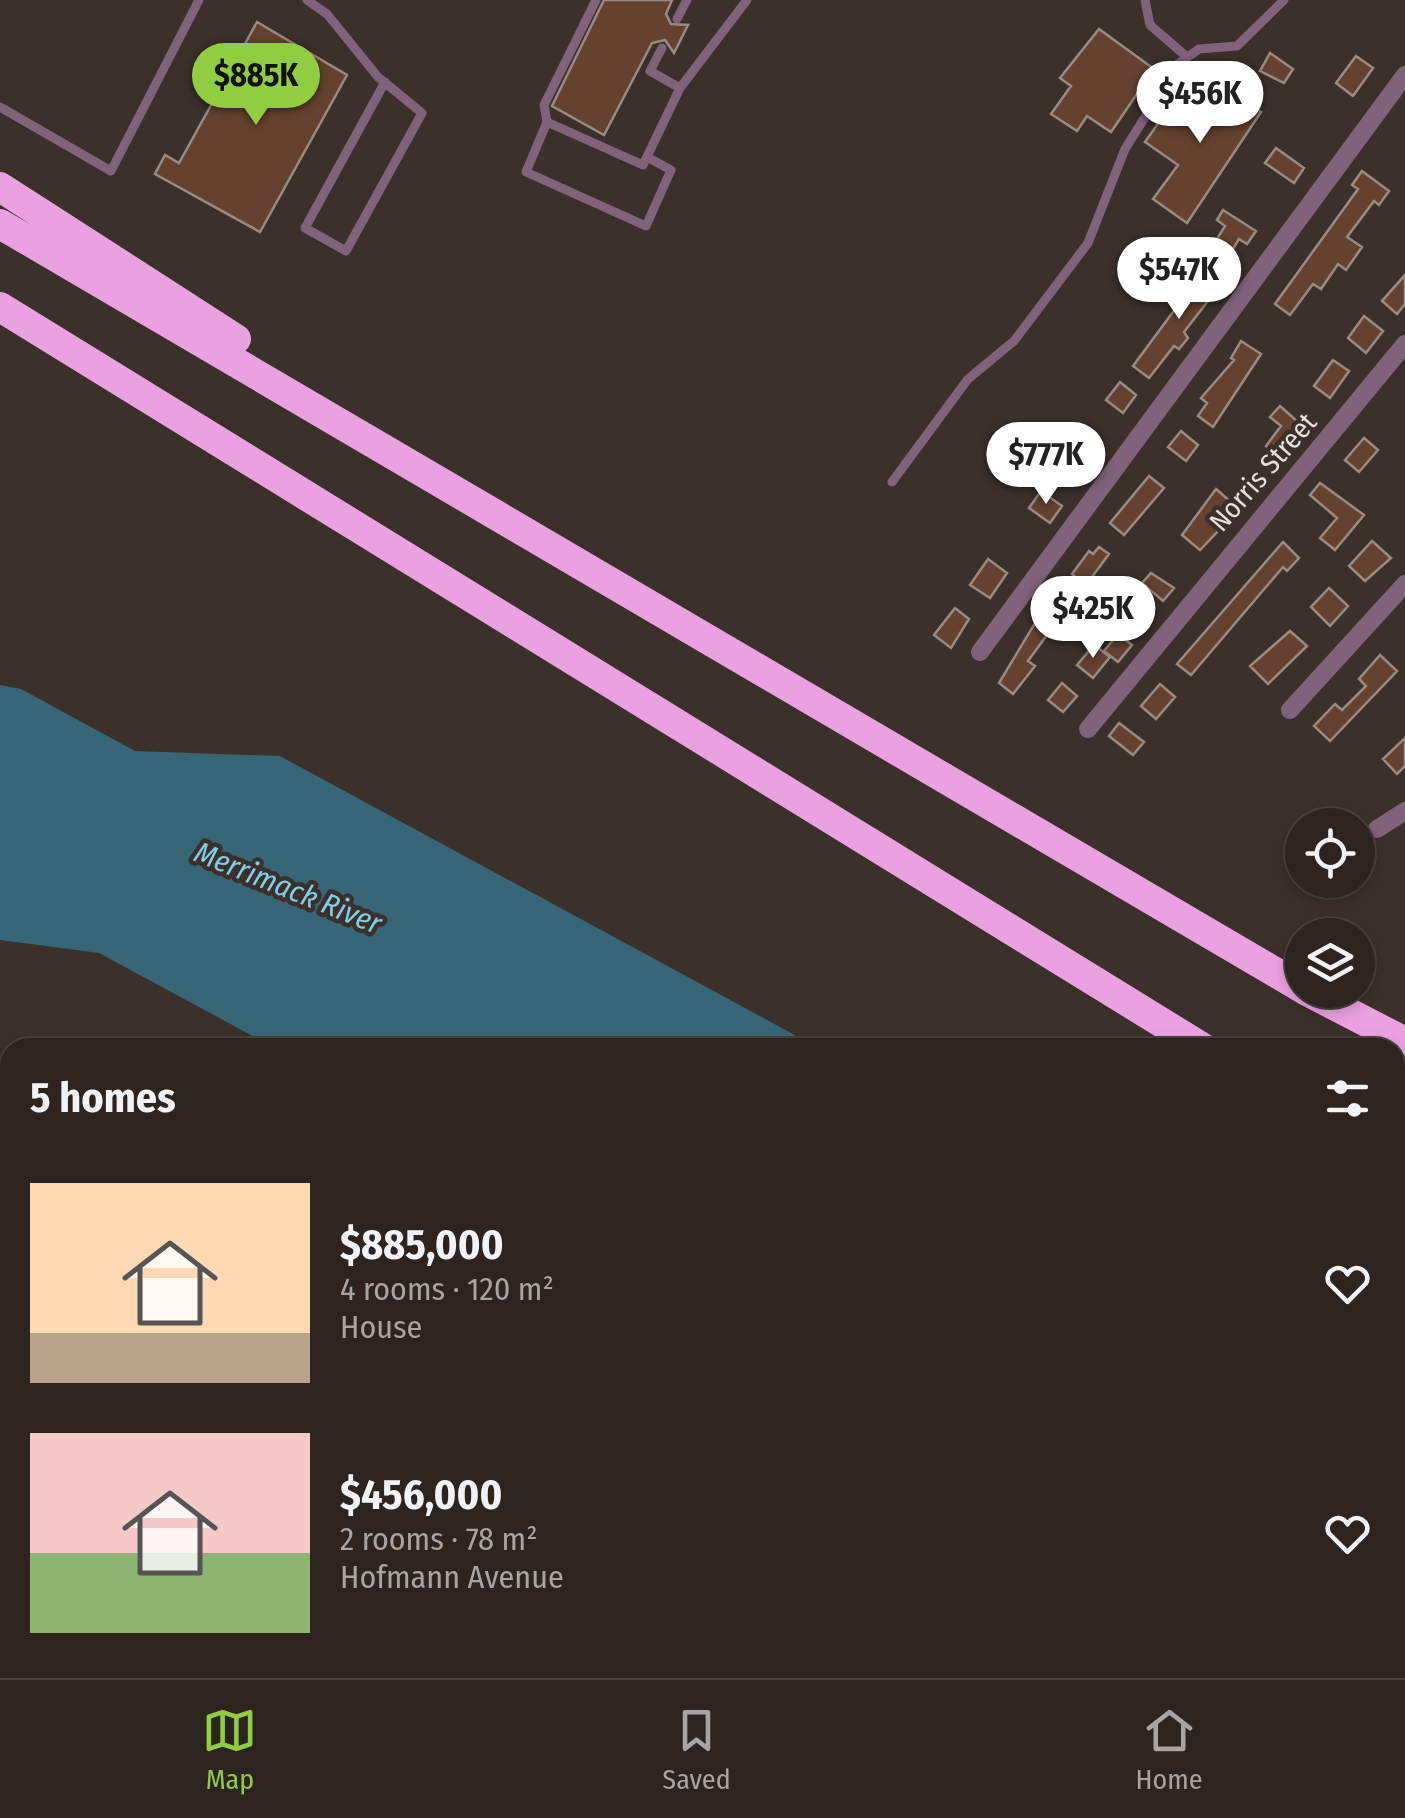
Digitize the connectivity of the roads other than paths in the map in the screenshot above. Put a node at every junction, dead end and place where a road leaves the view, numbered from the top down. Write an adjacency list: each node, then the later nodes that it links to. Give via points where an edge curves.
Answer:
1 (199, 0): 14 (lane, via 111,171)
2 (306, 0): 12 (lane, via 327,14)
3 (596, 0): 15 (lane, via 544,105)
4 (686, 0): 8 (lane)
5 (747, 0): 13 (lane)
6 (1145, 0): 10 (lane, via 1150,25)
7 (1284, 0): 10 (lane, via 1237,46 1199,49)
8 (677, 19)
9 (662, 48): 13 (lane, via 650,71)
10 (1187, 58): 22 (lane, via 1125,149 1088,243 1014,341 968,379)
11 (1405, 75): 24 (street)
12 (384, 82): 12 (lane, via 305,228 346,251 422,113)
13 (680, 88): 16 (lane)
14 (0, 107)
15 (548, 122): 16 (lane, via 642,166); 16 (lane, via 526,172 646,226 670,170)
16 (647, 157)
17 (0, 187): 21 (highway, via 257,353)
18 (0, 224): 21 (highway)
19 (0, 307): 31 (highway)
20 (1405, 344): 26 (street, Norris Street)
21 (418, 468): 29 (highway)
22 (892, 482)
23 (1405, 584): 25 (street)
24 (980, 652)
25 (1290, 710)
26 (1088, 728)
27 (1405, 811): 28 (street)
28 (1376, 829)
29 (1285, 978)
30 (1340, 1008): 32 (highway)
31 (1187, 1038)
32 (1397, 1038)

